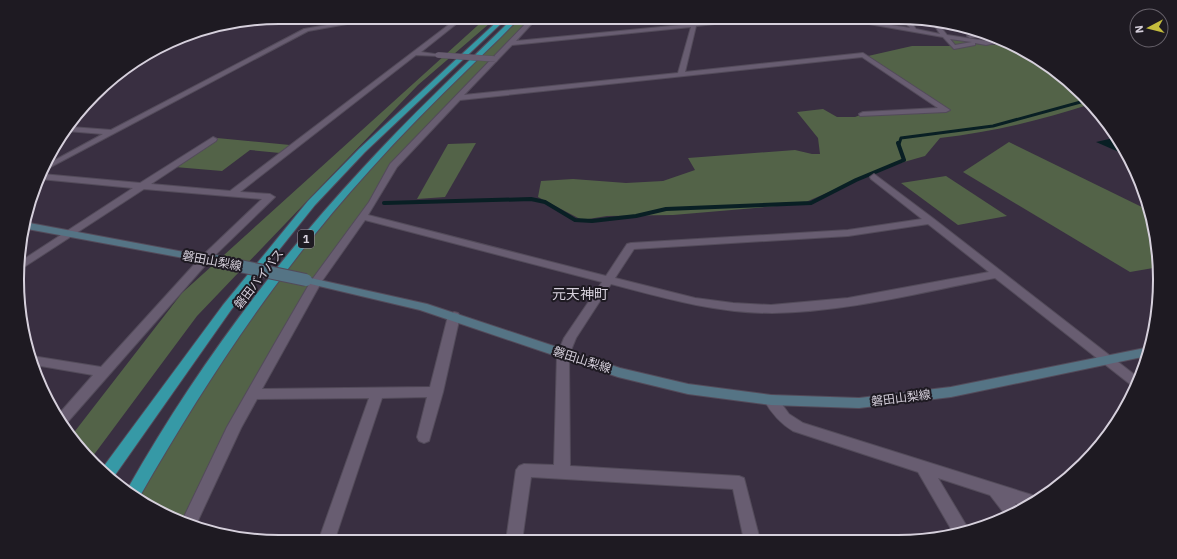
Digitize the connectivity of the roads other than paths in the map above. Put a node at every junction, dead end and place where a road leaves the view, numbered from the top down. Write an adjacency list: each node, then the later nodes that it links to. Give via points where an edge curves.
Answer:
1 (338, 24): 24 (street, via 306,30)
2 (453, 24): 18 (street)
3 (498, 24): 54 (highway, 磐田バイパス / 1, via 342,170 291,228 217,319)
4 (509, 24): 56 (highway, 磐田バイパス / 1, via 397,137 315,229 243,321 153,457)
5 (528, 24): 17 (street)
6 (704, 24): 8 (street)
7 (873, 24): 11 (street)
8 (693, 25): 17 (street); 20 (street)
9 (910, 25): 11 (street)
10 (939, 27): 12 (street)
11 (914, 31): 12 (street)
12 (946, 36): 14 (street); 15 (street, via 954,47)
13 (973, 36): 14 (street)
14 (955, 38): 15 (street)
15 (986, 42): 16 (street)
16 (990, 42)
17 (510, 43): 19 (street)
18 (414, 53): 19 (street, bridge); 30 (street)
19 (496, 59): 21 (street)
20 (681, 75): 21 (street); 22 (street, via 863,55 946,110)
21 (457, 98): 31 (street, via 393,166)
22 (863, 114)
23 (73, 129): 24 (street)
24 (113, 133): 26 (street)
25 (213, 139): 29 (street)
26 (50, 166)
27 (45, 177): 29 (street)
28 (874, 177): 32 (street)
29 (142, 185): 30 (street); 34 (street)
30 (233, 193): 35 (street, via 270,197)
31 (363, 217): 38 (street); 39 (street)
32 (931, 221): 37 (street); 39 (street, via 848,233 631,246)
33 (30, 226): 34 (main road, 磐田山梨線)
34 (71, 233): 35 (main road, 磐田山梨線); 36 (street)
35 (210, 260): 38 (main road, 磐田山梨線, bridge); 45 (street, via 144,324)
36 (25, 263)
37 (998, 274): 39 (street, via 848,302 771,309 695,302); 43 (street)
38 (312, 280): 40 (main road, 磐田山梨線); 49 (street)
39 (608, 281): 42 (street, via 570,338)
40 (454, 316): 42 (main road, 磐田山梨線); 47 (street)
41 (1142, 352): 43 (main road, 磐田山梨線)
42 (563, 355): 50 (main road, 磐田山梨線, via 688,389); 55 (street)
43 (1107, 360): 46 (street); 50 (main road, 磐田山梨線, via 951,392 859,403)
44 (38, 361): 45 (street)
45 (104, 372): 51 (street)
46 (1133, 380)
47 (436, 392): 48 (street); 52 (street)
48 (377, 393): 49 (street); 62 (street)
49 (253, 394): 60 (street, via 234,427)
50 (771, 400): 53 (street, via 784,418 798,427)
51 (65, 417)
52 (424, 437)
53 (924, 468): 57 (street); 61 (street)
54 (109, 470)
55 (562, 472): 63 (street, via 524,470); 64 (street, via 739,483)
56 (135, 490)
57 (995, 490): 58 (street); 59 (street)
58 (1026, 500)
59 (1010, 509)
60 (191, 519)
61 (959, 527)
62 (328, 535)
63 (515, 535)
64 (751, 535)

